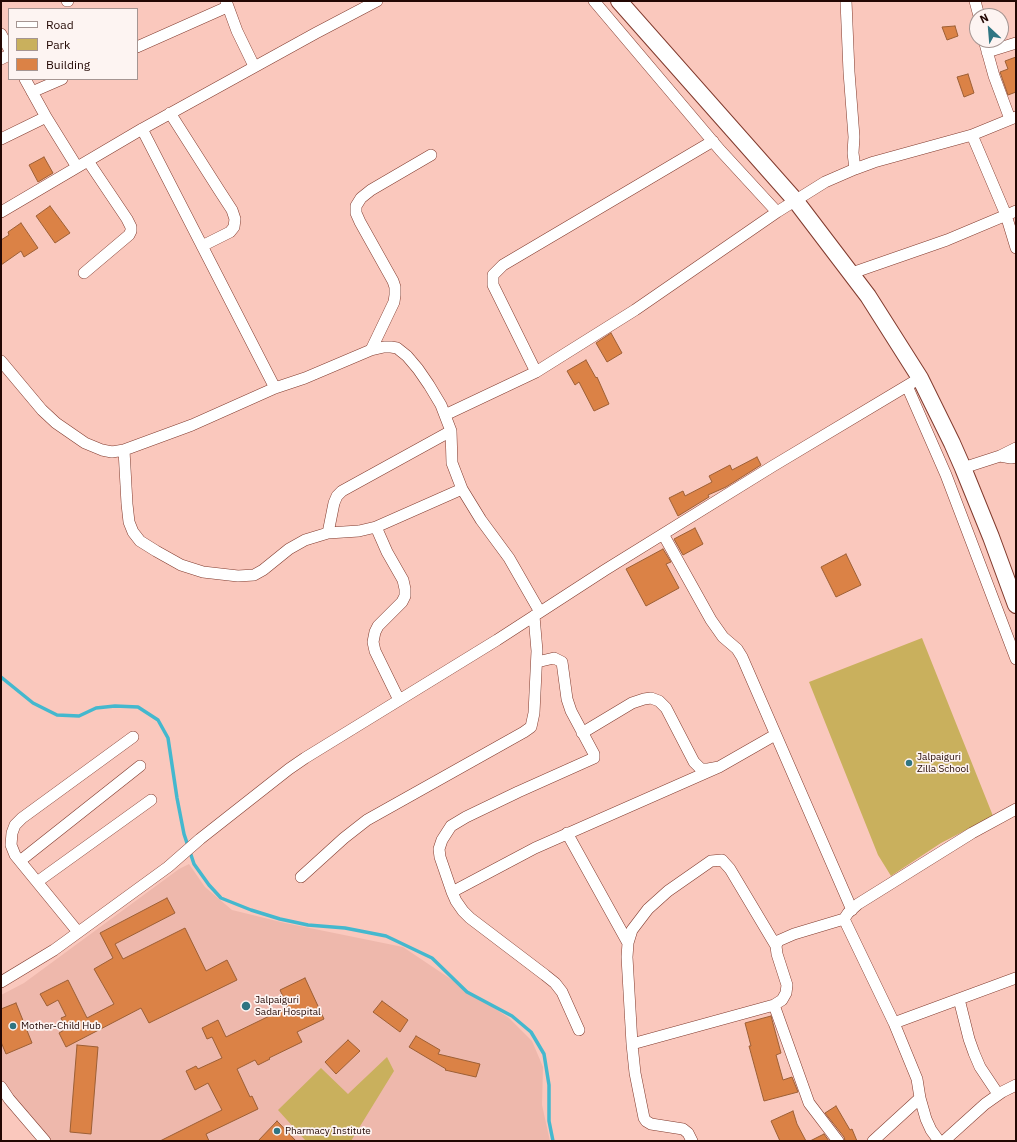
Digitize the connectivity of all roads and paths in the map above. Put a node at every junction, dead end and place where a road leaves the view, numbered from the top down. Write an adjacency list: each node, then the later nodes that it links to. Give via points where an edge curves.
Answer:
1 (377, 1): 12 (street)
2 (594, 1): 22 (street)
3 (619, 1): 27 (street)
4 (846, 1): 26 (street)
5 (226, 4): 9 (street); 12 (street)
6 (1, 34): 8 (street)
7 (1016, 43): 11 (street)
8 (8, 47)
9 (138, 47)
10 (987, 48): 11 (street)
11 (988, 52): 18 (street, via 994,76)
12 (254, 66): 16 (street)
13 (26, 80): 15 (street)
14 (60, 80): 15 (street)
15 (32, 92): 17 (street)
16 (170, 113): 19 (street); 31 (street, via 232,210 235,219 230,232)
17 (46, 117): 21 (street); 25 (street)
18 (1013, 118): 20 (street)
19 (142, 129): 24 (street); 31 (street)
20 (972, 135): 26 (street, via 906,152); 30 (street)
21 (1, 140)
22 (712, 141): 29 (street); 37 (street, via 503,265 493,275 493,285)
23 (431, 155): 35 (street, via 371,190 356,206 360,222 395,287 394,302)
24 (88, 161): 25 (street); 33 (street, via 131,226 131,231)
25 (77, 167): 28 (street)
26 (855, 169): 27 (street, via 825,182)
27 (796, 200): 29 (street); 34 (street)
28 (1, 212)
29 (777, 212): 37 (street, via 635,310)
30 (1011, 213): 32 (street); 34 (street, via 947,240)
31 (202, 246): 39 (street)
32 (1016, 248)
33 (84, 273)
34 (852, 273): 38 (street, via 868,296)
35 (372, 350): 39 (street); 40 (street, via 392,347 407,356 430,385)
36 (1, 361): 43 (street, via 56,423 85,443 102,450)
37 (536, 372): 40 (street)
38 (914, 382): 46 (street); 50 (street); 53 (street, via 946,475)
39 (275, 388): 43 (street, via 192,425)
40 (445, 415): 41 (street)
41 (451, 431): 47 (street, via 452,463); 49 (street, via 342,491 334,503)
42 (1016, 448): 44 (street)
43 (124, 450): 49 (street, via 127,504 133,532 156,551 186,567 203,572 254,575 289,549)
44 (1000, 456): 45 (street); 46 (street)
45 (1016, 457)
46 (963, 468): 51 (street)
47 (462, 489): 48 (street); 52 (street, via 509,558)
48 (376, 527): 49 (street, via 359,531); 55 (street, via 403,580 405,589 402,602 378,626 373,642)
49 (328, 532)
50 (663, 534): 52 (street); 57 (street, via 711,620 723,637 737,649)
51 (1016, 605)
52 (537, 614): 54 (street); 55 (street)
53 (1016, 659)
54 (536, 662): 56 (street, via 554,658 562,662 568,704); 65 (street, via 531,727 367,820)
55 (399, 700): 70 (street, via 289,769 168,867)
56 (582, 733): 60 (street, via 632,703 650,698 659,701 666,708 697,766 701,769); 67 (street, via 594,754 592,760 518,792 451,826 439,848)
57 (776, 735): 60 (street); 68 (street)
58 (133, 737): 64 (street, via 15,825 11,845)
59 (140, 766): 64 (street)
60 (719, 766): 63 (street)
61 (151, 800): 66 (street)
62 (1016, 809): 68 (street, via 972,833)
63 (567, 833): 67 (street); 71 (street)
64 (20, 861): 66 (street)
65 (301, 877)
66 (37, 882): 70 (street)
67 (452, 892): 78 (street, via 470,918 555,983 562,992)
68 (852, 910): 69 (street)
69 (844, 919): 72 (street, via 794,934 778,941); 77 (street)
70 (78, 932): 74 (street, via 54,950)
71 (628, 943): 72 (street, via 639,919 668,891 711,861 722,860); 79 (street)
72 (776, 946): 76 (street, via 787,985 782,1000)
73 (1016, 978): 75 (street)
74 (1, 982)
75 (959, 999): 77 (street); 82 (street, via 974,1053)
76 (774, 1005): 79 (street); 86 (street, via 809,1102)
77 (894, 1023): 83 (street, via 917,1078)
78 (579, 1030)
79 (632, 1044): 85 (street, via 634,1074 644,1118 651,1124 683,1129)
80 (1016, 1085): 82 (street)
81 (1, 1087): 84 (street)
82 (998, 1094): 89 (street)
83 (920, 1098): 87 (street); 88 (street, via 926,1119)
84 (45, 1141)
85 (692, 1141)
86 (838, 1141)
87 (873, 1141)
88 (939, 1141)
89 (944, 1141)

